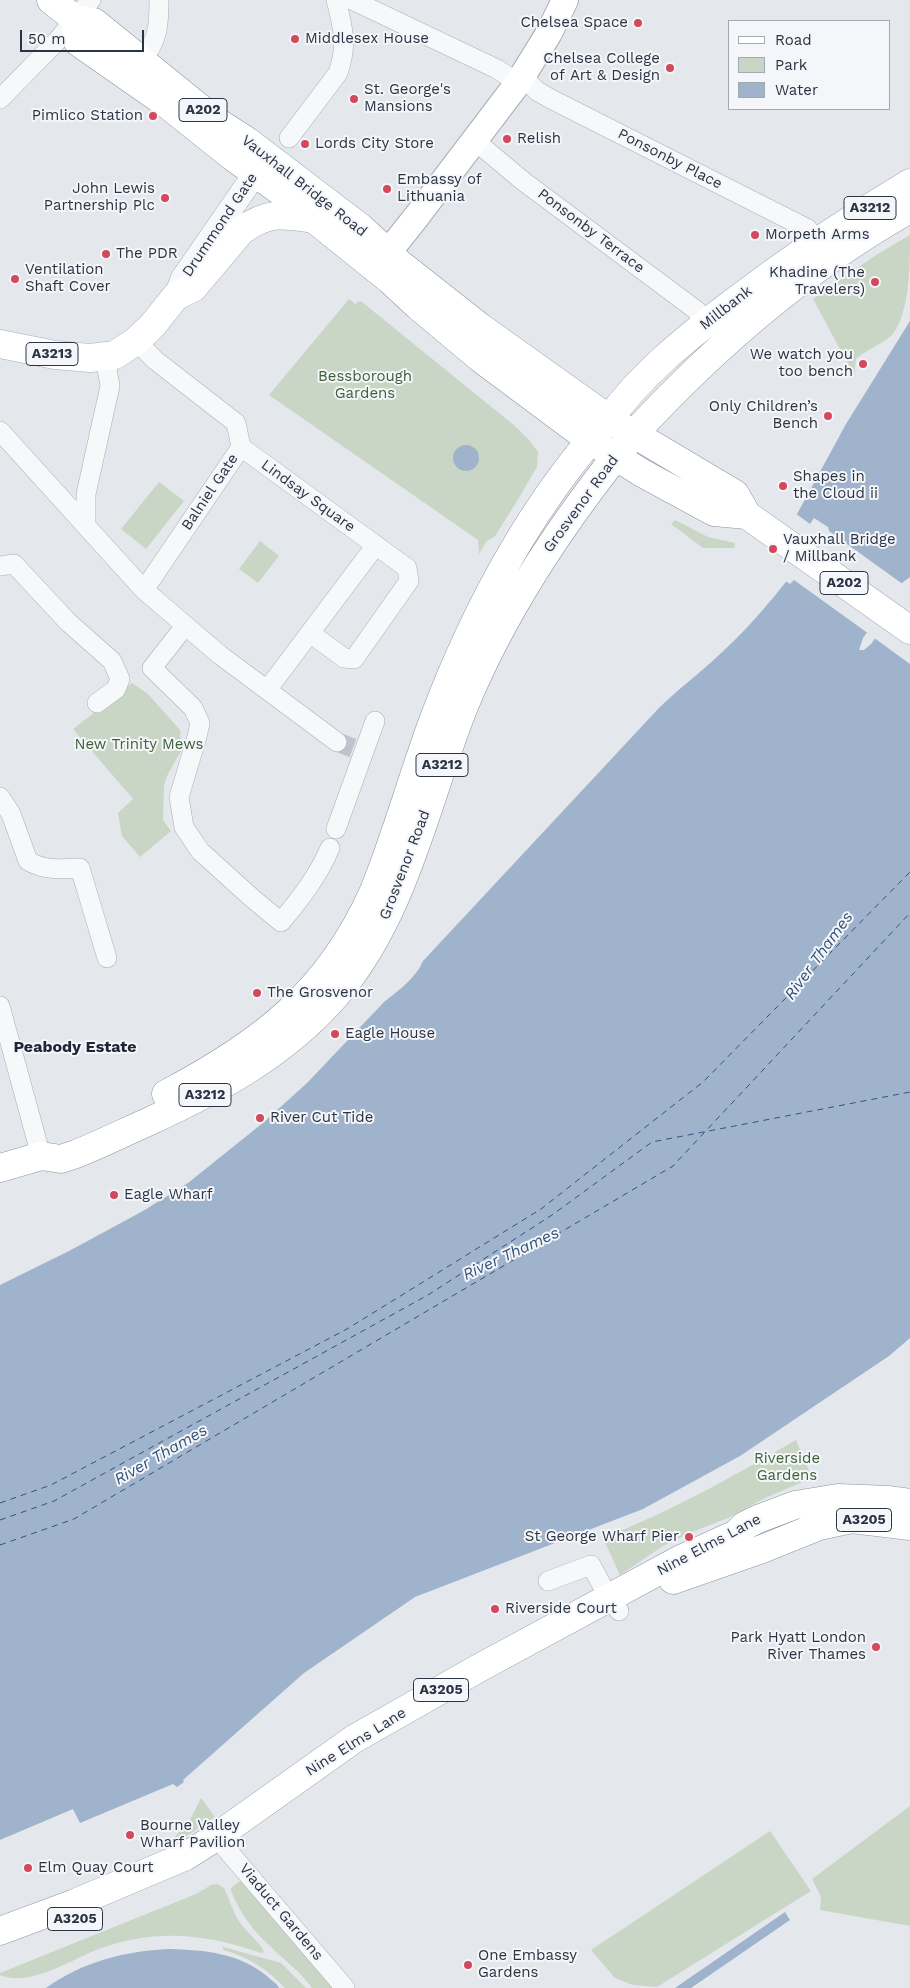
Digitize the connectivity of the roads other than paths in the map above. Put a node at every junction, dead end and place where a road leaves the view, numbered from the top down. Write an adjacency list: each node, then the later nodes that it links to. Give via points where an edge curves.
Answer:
1 (51, 0): 6 (main road, Vauxhall Bridge Road / A202)
2 (159, 0): 7 (street, via 158,30)
3 (336, 0): 10 (street, via 345,46 338,73)
4 (352, 0): 8 (street, Ponsonby Place)
5 (565, 0): 8 (main road)
6 (83, 9): 7 (main road, Vauxhall Bridge Road / A202, via 94,22); 9 (street, via 49,50); 12 (main road, Vauxhall Bridge Road / A202, via 78,42)
7 (142, 60): 12 (main road, Vauxhall Bridge Road / A202, via 216,121 247,141)
8 (520, 80): 11 (main road); 16 (street, Ponsonby Place, via 549,98 808,229)
9 (0, 99)
10 (289, 138)
11 (474, 140): 17 (main road); 19 (street, Ponsonby Terrace, via 523,181 696,310)
12 (261, 165): 15 (main road, Vauxhall Bridge Road / A202); 17 (main road, Vauxhall Bridge Road / A202, via 361,228); 18 (street, Drummond Gate / A3213, via 183,278)
13 (910, 183): 16 (main road, Millbank / A3212)
14 (910, 209): 25 (main road, Millbank / A3212, via 809,273 743,326)
15 (314, 219): 17 (main road, Vauxhall Bridge Road / A202); 18 (main road, Drummond Gate / A3213, via 281,214 257,220 241,231 193,288)
16 (815, 242): 19 (main road, Millbank / A3212)
17 (380, 259): 23 (main road, A202); 26 (main road, A202, via 480,358)
18 (176, 296): 20 (main road, Drummond Gate / A3213)
19 (707, 323): 23 (main road, Millbank / A3212, via 627,395)
20 (136, 341): 22 (main road, A3213); 27 (street, Balniel Gate, via 155,360 236,423)
21 (0, 344): 22 (main road, A3213, via 55,354)
22 (105, 357): 30 (street, via 110,386 86,494)
23 (609, 419): 25 (main road, A202); 26 (main road, Grosvenor Road / A3212)
24 (0, 431): 30 (street)
25 (633, 435): 28 (main road, Grosvenor Road / A3212); 29 (main road, A202, via 735,494)
26 (590, 440): 28 (main road, A202); 47 (main road, Grosvenor Road / A3212, via 546,498 490,593 442,696 373,893 352,936 331,967 297,1006 244,1048 158,1098 54,1142)
27 (240, 447): 31 (street, Lindsay Square); 33 (street, Balniel Gate)
28 (615, 456): 29 (main road, A202, via 714,512); 47 (main road, Grosvenor Road / A3212, via 534,570 497,632 452,738 392,903 366,953 336,994 286,1043 221,1086 88,1149 61,1159)
29 (747, 515): 35 (main road, A202)
30 (86, 525): 33 (street)
31 (376, 545): 36 (street); 36 (street, Lindsay Square, via 407,568 409,580 354,659 344,658)
32 (0, 566): 38 (street, via 14,564 68,622 112,661 120,679 116,689)
33 (144, 590): 34 (street)
34 (185, 626): 37 (street); 43 (street, via 152,668 193,708 200,723 179,797 184,827 200,851 282,922 303,896)
35 (910, 630)
36 (310, 633): 37 (street)
37 (267, 690): 40 (street)
38 (97, 703)
39 (375, 721): 40 (street)
40 (351, 748): 42 (street)
41 (0, 797): 44 (street, via 11,814 28,861 51,870 80,868)
42 (336, 829)
43 (330, 848)
44 (107, 958)
45 (0, 1006): 46 (street)
46 (5, 1048): 47 (street)
47 (41, 1156): 48 (main road, Grosvenor Road / A3212)
48 (0, 1168)
49 (910, 1503): 52 (main road, Nine Elms Lane / A3205, via 838,1498 774,1511 744,1526 736,1534 679,1560)
50 (910, 1526): 52 (main road, Nine Elms Lane / A3205, via 852,1519 819,1526)
51 (548, 1581): 52 (street, via 591,1564)
52 (615, 1604): 53 (main road, Nine Elms Lane / A3205, via 479,1668 354,1740)
53 (222, 1843): 54 (main road, Nine Elms Lane / A3205); 55 (main road, Nine Elms Lane / A3205, via 210,1862 181,1876); 56 (street, Viaduct Gardens)
54 (0, 1931)
55 (0, 1949)
56 (345, 1988)

